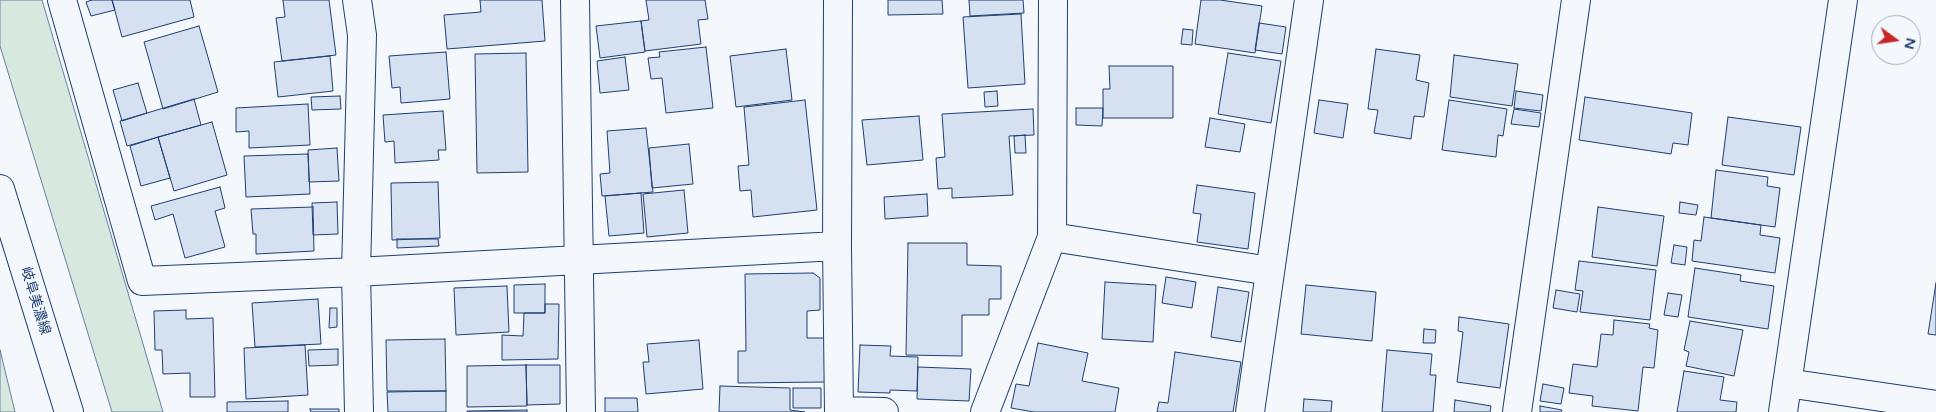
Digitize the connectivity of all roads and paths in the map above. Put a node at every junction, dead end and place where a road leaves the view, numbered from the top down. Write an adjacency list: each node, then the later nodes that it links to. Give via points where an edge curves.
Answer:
1 (62, 0): 14 (street, via 142,281)
2 (357, 0): 14 (street, via 362,35)
3 (575, 0): 12 (street)
4 (838, 0): 11 (street)
5 (1053, 0): 10 (street)
6 (1309, 0): 13 (street)
7 (1576, 0): 24 (street)
8 (1844, 0): 15 (street)
9 (0, 189): 17 (street, 岐阜美濃線)
10 (1052, 238): 13 (street); 22 (street)
11 (837, 246): 12 (street); 20 (street)
12 (579, 260): 14 (street); 19 (street)
13 (1270, 271): 23 (street)
14 (356, 272): 18 (street)
15 (1787, 383): 16 (street); 25 (street)
16 (1936, 405)
17 (69, 412)
18 (359, 412)
19 (581, 412)
20 (839, 412): 21 (street)
21 (884, 412)
22 (985, 412)
23 (1250, 412)
24 (1517, 412)
25 (1783, 412)

